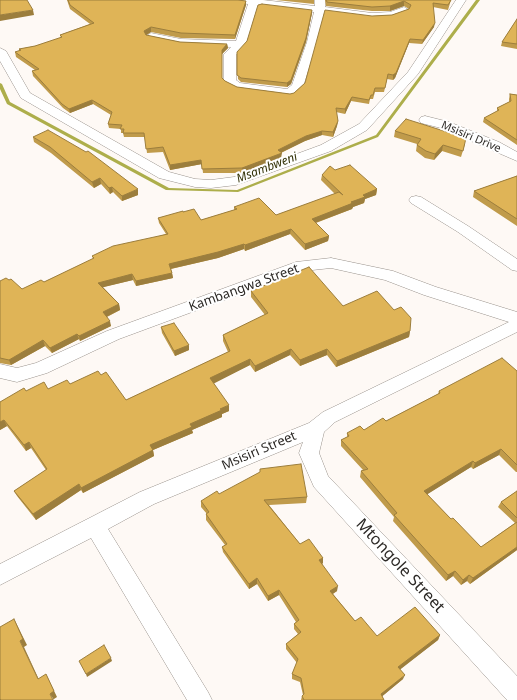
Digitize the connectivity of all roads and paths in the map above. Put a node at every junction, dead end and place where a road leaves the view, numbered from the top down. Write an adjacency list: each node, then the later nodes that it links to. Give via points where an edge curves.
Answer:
1 (237, 0): 3 (street)
2 (461, 0): 8 (street, via 412,74 363,127 346,138 307,155 236,181 211,184 195,183 164,175 25,94)
3 (258, 4): 4 (street); 7 (street, via 252,6)
4 (320, 5): 5 (street, via 384,16); 7 (street, via 312,42 297,87 288,93 237,86 230,82 230,54)
5 (404, 10)
6 (151, 36): 7 (street, via 180,42)
7 (240, 44)
8 (0, 51)
9 (425, 120): 10 (street, Msisiri Drive, via 445,125)
10 (517, 157)
11 (416, 200): 12 (street)
12 (517, 266)
13 (517, 318): 15 (street, Kambangwa Street, via 388,275 331,263 301,266 113,335 41,368 17,375)
14 (517, 325): 16 (street, Msisiri Street, via 329,417)
15 (0, 371)
16 (316, 428): 17 (street, Msisiri Street, via 147,498); 19 (street, Mtongole Street, via 309,453 322,481)
17 (95, 526): 18 (street, Msisiri Street); 20 (street)
18 (0, 575)
19 (517, 694)
20 (200, 700)

